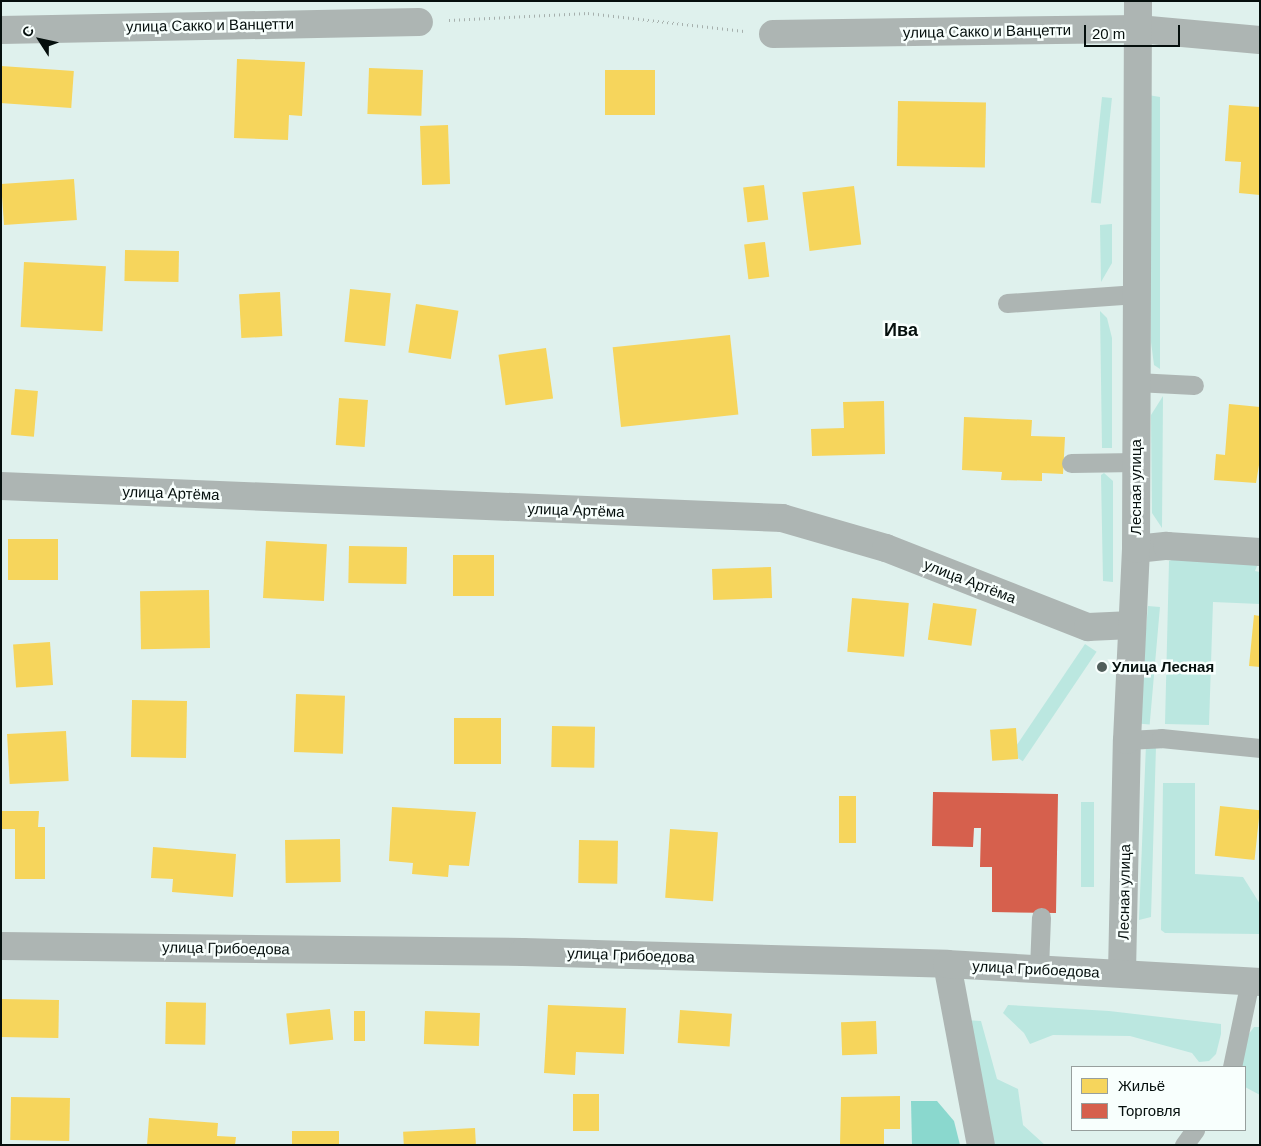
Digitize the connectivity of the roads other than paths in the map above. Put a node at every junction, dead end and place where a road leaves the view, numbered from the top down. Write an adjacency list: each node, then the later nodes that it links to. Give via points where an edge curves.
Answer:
1 (1138, 1): 3 (street, Лесная улица)
2 (419, 22): 4 (street, улица Сакко и Ванцетти)
3 (1138, 29): 5 (street, улица Сакко и Ванцетти); 6 (street, улица Сакко и Ванцетти); 7 (street, Лесная улица)
4 (1, 30)
5 (773, 34)
6 (1260, 40)
7 (1137, 294): 8 (lane); 9 (street, Лесная улица)
8 (1007, 303)
9 (1136, 382): 10 (lane); 11 (street, Лесная улица)
10 (1194, 385)
11 (1136, 462): 12 (lane); 14 (street, Лесная улица)
12 (1070, 463)
13 (1, 486): 16 (street, улица Артёма, via 782,518 886,548 1088,627)
14 (1136, 549): 15 (street, via 1167,546); 16 (street, Лесная улица)
15 (1260, 552)
16 (1132, 625): 17 (street, Лесная улица)
17 (1127, 740): 18 (lane, via 1161,738); 23 (street, Лесная улица)
18 (1260, 748)
19 (1041, 918): 22 (lane)
20 (1, 946): 21 (street, улица Грибоедова, via 523,952)
21 (947, 964): 22 (street, улица Грибоедова); 27 (street)
22 (1039, 970): 23 (street, улица Грибоедова)
23 (1122, 973): 24 (street, улица Грибоедова)
24 (1255, 982): 25 (lane)
25 (1232, 1066)
26 (1194, 1131): 28 (lane)
27 (981, 1145)
28 (1184, 1145)

